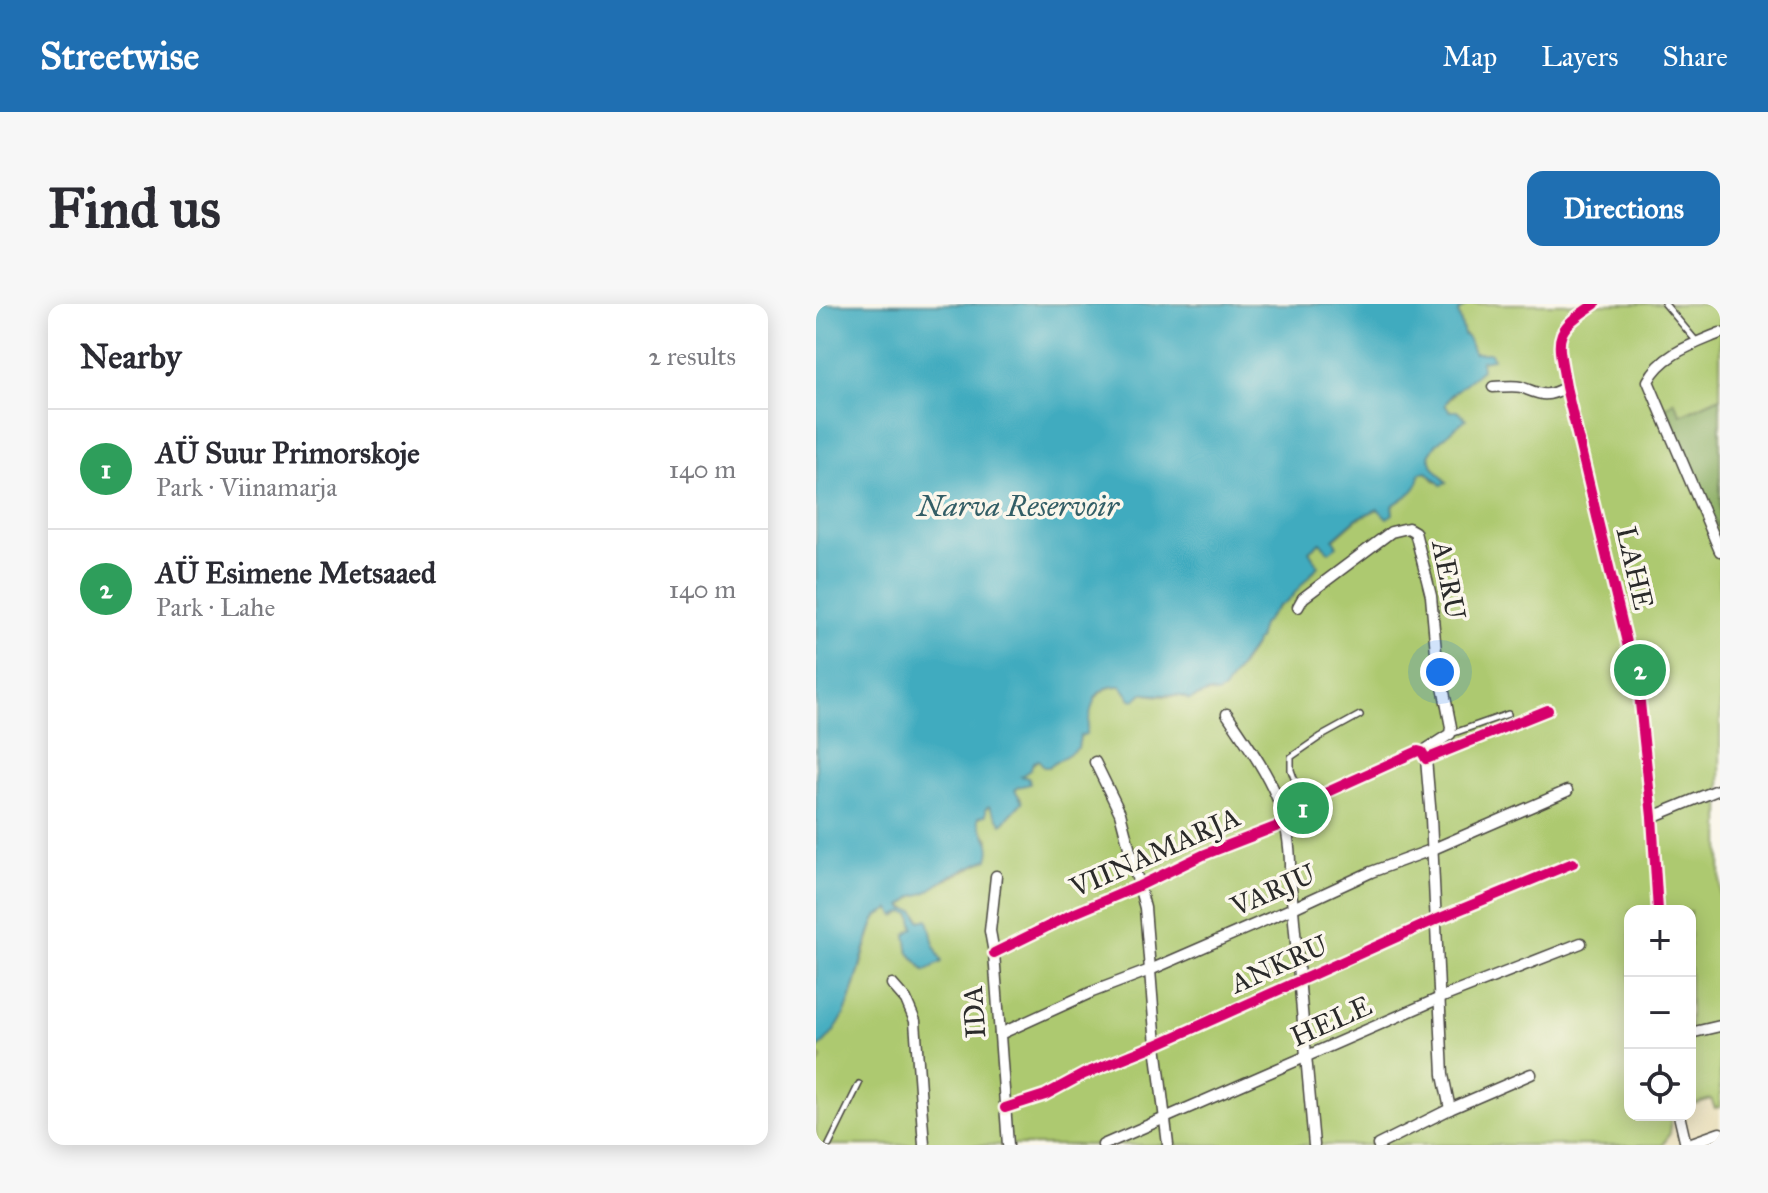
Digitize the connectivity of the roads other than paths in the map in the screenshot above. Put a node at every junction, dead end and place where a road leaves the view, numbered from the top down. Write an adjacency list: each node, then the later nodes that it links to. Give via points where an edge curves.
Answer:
1 (1595, 304): 6 (street, LAHE, via 1564,326 1558,340)
2 (1665, 304): 4 (lane)
3 (1720, 333): 4 (street)
4 (1697, 342): 7 (street, via 1664,361 1648,381)
5 (1493, 387): 6 (street, via 1519,386 1537,396)
6 (1566, 387): 19 (street, LAHE, via 1639,693)
7 (1720, 551)
8 (1298, 607): 13 (street, AERU, via 1391,532 1415,532 1431,596)
9 (1548, 710): 14 (street, VIINAMARJA)
10 (1227, 714): 20 (street, via 1267,775)
11 (1508, 714): 13 (lane)
12 (1360, 715): 18 (lane, via 1291,757)
13 (1450, 734): 14 (street)
14 (1424, 756): 18 (street, VIINAMARJA, via 1418,751); 21 (street)
15 (1095, 762): 24 (street, via 1120,813)
16 (1720, 789): 19 (street)
17 (1567, 791): 21 (street, VARJU)
18 (1303, 803): 20 (street, VIINAMARJA)
19 (1652, 817): 25 (street, LAHE)
20 (1284, 822): 24 (street, VIINAMARJA); 26 (street)
21 (1431, 850): 26 (street, VARJU); 27 (street)
22 (1573, 863): 27 (street, ANKRU)
23 (996, 876): 29 (street, IDA, via 990,931)
24 (1139, 886): 29 (street, VIINAMARJA); 30 (street)
25 (1658, 905)
26 (1293, 908): 30 (street, VARJU); 31 (street)
27 (1435, 920): 31 (street, ANKRU); 33 (street)
28 (1581, 943): 33 (street, HELE)
29 (994, 953): 36 (street, IDA)
30 (1150, 970): 36 (street, VARJU); 37 (street)
31 (1300, 981): 37 (street, ANKRU); 38 (street)
32 (892, 984): 47 (street, via 915,1021)
33 (1440, 998): 38 (street, HELE); 42 (street)
34 (1720, 1026): 35 (street)
35 (1696, 1032)
36 (1000, 1034): 41 (street, IDA)
37 (1156, 1045): 41 (street, ANKRU); 43 (street)
38 (1306, 1059): 43 (street, HELE); 51 (street)
39 (1531, 1074): 42 (street)
40 (859, 1084): 46 (lane)
41 (1005, 1108): 48 (street, IDA)
42 (1450, 1109): 52 (street)
43 (1164, 1119): 49 (street, HELE); 50 (street)
44 (1680, 1121): 53 (street)
45 (1720, 1133): 53 (street)
46 (829, 1145)
47 (924, 1145)
48 (1008, 1145)
49 (1103, 1145)
50 (1168, 1145)
51 (1314, 1145)
52 (1378, 1145)
53 (1686, 1145)

